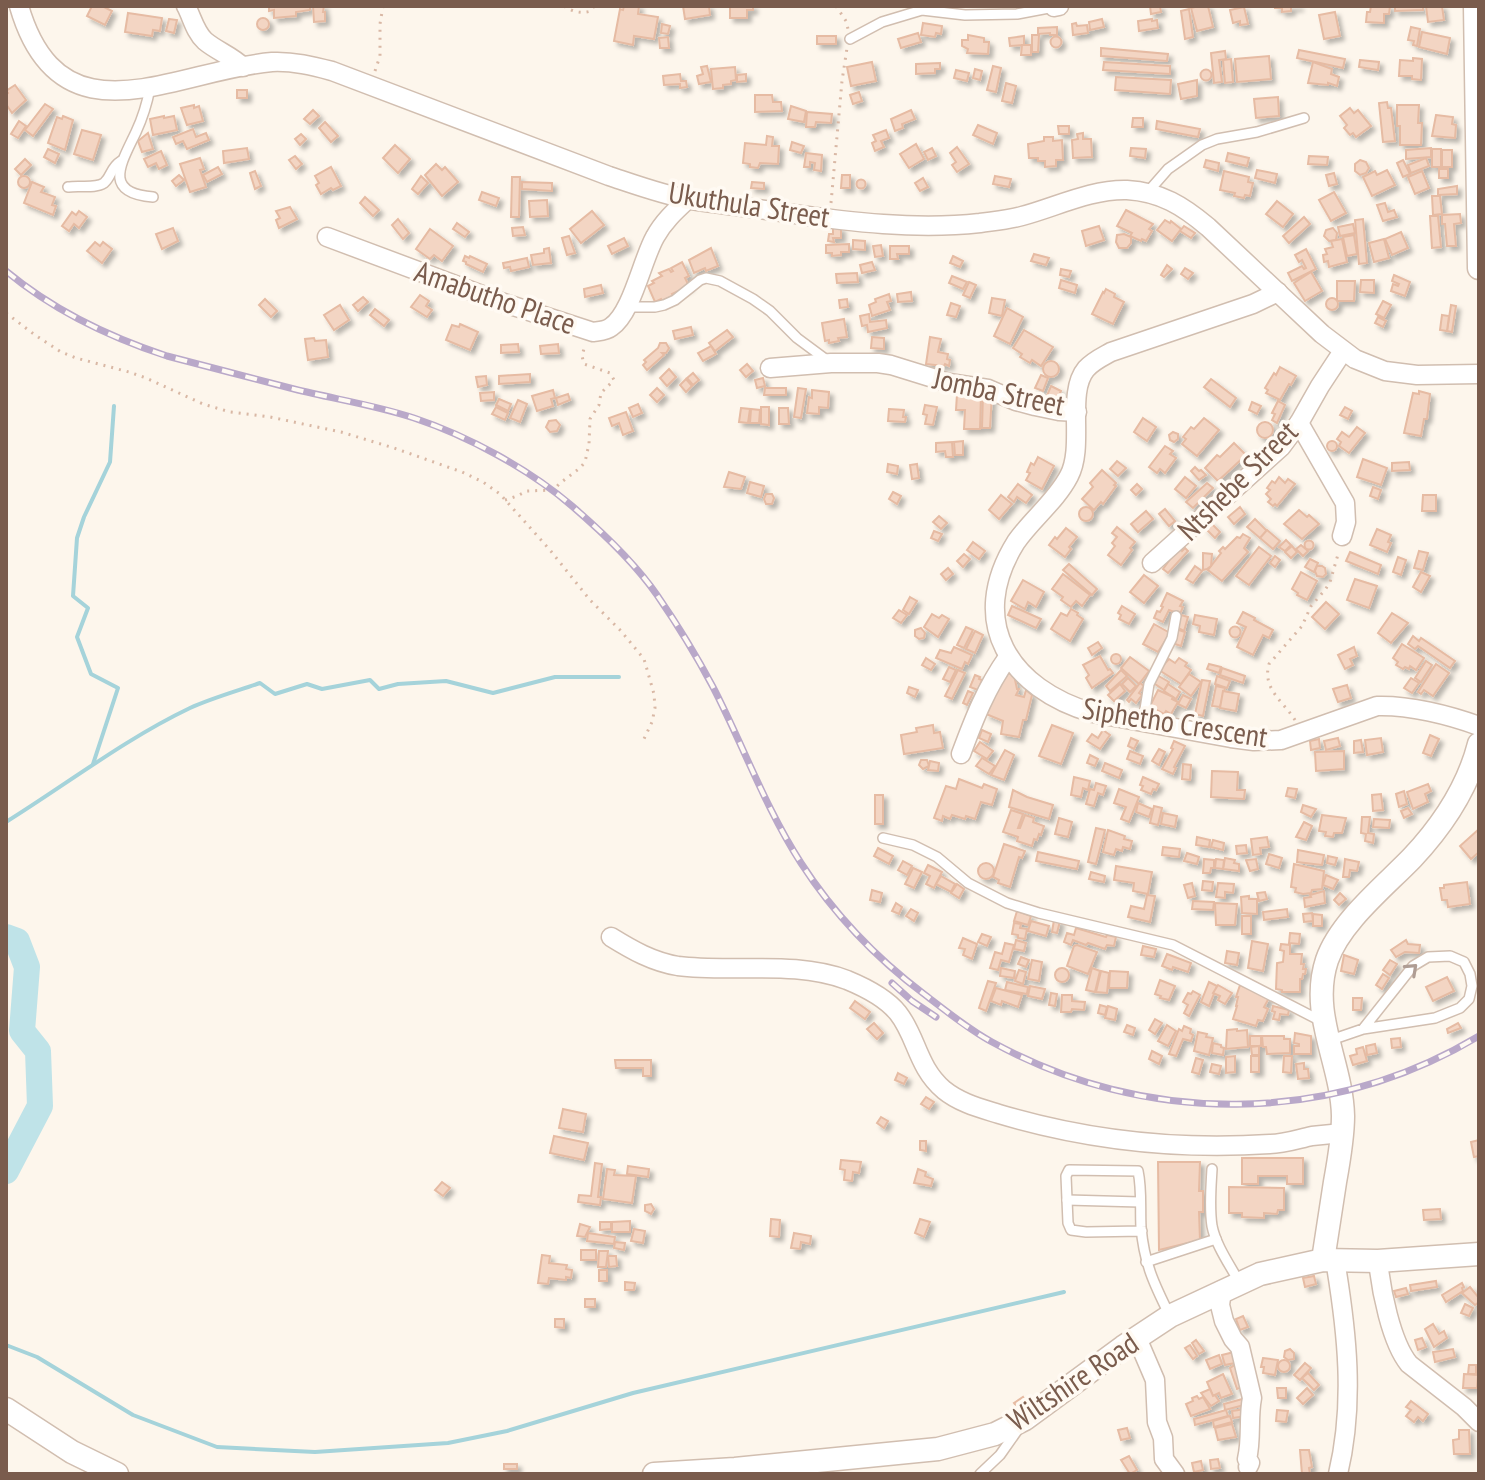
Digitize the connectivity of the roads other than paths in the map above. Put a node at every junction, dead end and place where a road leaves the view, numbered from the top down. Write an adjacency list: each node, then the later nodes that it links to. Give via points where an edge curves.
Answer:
1 (19, 6): 7 (street, Ukuthula Street, via 42,57 71,81 107,90)
2 (186, 6): 6 (street, via 206,42)
3 (1475, 6): 14 (street)
4 (1056, 7): 5 (lane, via 1017,14 922,10)
5 (850, 39)
6 (243, 67): 7 (street, Ukuthula Street); 13 (street, Ukuthula Street, via 274,62 313,65 609,176)
7 (150, 88): 9 (lane, via 145,112)
8 (1304, 118): 11 (lane, via 1202,145 1168,169)
9 (121, 161): 10 (lane, via 102,184); 12 (lane, via 121,184)
10 (68, 187)
11 (1147, 193): 13 (street, Ukuthula Street, via 1108,191 1019,217 941,226 830,219); 17 (street, Ukuthula Street, via 1189,211)
12 (153, 197)
13 (688, 199): 18 (street, Amabutho Place, via 654,238)
14 (1479, 229): 16 (street)
15 (327, 237): 18 (street, Amabutho Place, via 593,332 614,326)
16 (1479, 268)
17 (1278, 292): 19 (street, Ukuthula Street); 23 (street, Jomba Street, via 1094,361 1079,382)
18 (626, 307): 20 (lane, via 655,307 675,300 700,280 720,281 770,311)
19 (1343, 351): 22 (street, Ukuthula Street, via 1385,371); 24 (street, Ntshebe Street)
20 (831, 363): 21 (street, Jomba Street); 23 (street, Jomba Street, via 891,365 1035,406)
21 (770, 368)
22 (1479, 374)
23 (1077, 412): 28 (street, Siphetho Crescent, via 1070,475 1018,539 1001,571 996,624)
24 (1299, 423): 25 (street, via 1345,503); 26 (street, Ntshebe Street, via 1281,447)
25 (1342, 536)
26 (1152, 563)
27 (1176, 616): 29 (lane, via 1172,638 1149,684)
28 (1008, 657): 29 (street, Siphetho Crescent, via 1030,682 1072,707); 32 (street, via 981,701)
29 (1143, 722): 30 (street, Siphetho Crescent, via 1254,741 1281,740 1393,705)
30 (1479, 726)
31 (1479, 744): 36 (street, via 1464,788 1433,834 1336,942 1323,981)
32 (961, 754)
33 (883, 838): 36 (lane, via 937,857 968,883 1007,903 1173,945)
34 (611, 937): 37 (street, via 636,953 676,965 807,971 850,981 897,1011 924,1066 944,1090 1013,1119 1137,1142 1268,1145)
35 (1363, 1029): 35 (lane, one-way to 35, via 1413,966 1428,957 1450,956 1464,962 1472,986 1460,1008 1435,1018); 36 (lane)
36 (1326, 1032): 37 (street, via 1340,1093)
37 (1342, 1133): 44 (street)
38 (1212, 1169): 42 (lane)
39 (1067, 1200): 40 (lane); 40 (lane, via 1069,1170 1134,1170); 41 (lane, via 1073,1231)
40 (1140, 1202): 41 (lane)
41 (1142, 1231): 46 (lane)
42 (1216, 1239): 46 (lane); 47 (lane)
43 (1479, 1254): 45 (street, Wiltshire Road)
44 (1329, 1260): 45 (street, Wiltshire Road); 47 (street, Wiltshire Road); 59 (street, via 1343,1315 1348,1385 1347,1433)
45 (1378, 1261): 52 (street, via 1404,1358)
46 (1146, 1262): 48 (lane)
47 (1231, 1286): 48 (street, Wiltshire Road); 53 (street, via 1220,1305 1240,1347 1252,1398)
48 (1170, 1316): 49 (street, Wiltshire Road)
49 (1137, 1338): 51 (street, Wiltshire Road); 58 (street, via 1155,1380 1164,1459)
50 (6, 1409): 54 (street)
51 (1025, 1419): 56 (street, Wiltshire Road, via 995,1434 938,1449); 57 (lane)
52 (1479, 1422)
53 (1248, 1467)
54 (88, 1468): 55 (street)
55 (117, 1474)
56 (654, 1474)
57 (980, 1474)
58 (1175, 1474)
59 (1338, 1474)

